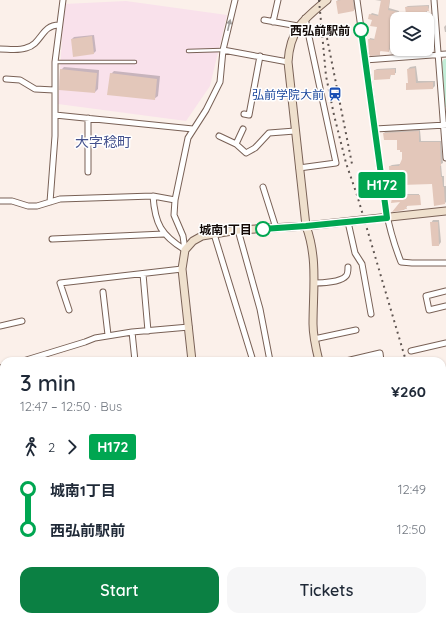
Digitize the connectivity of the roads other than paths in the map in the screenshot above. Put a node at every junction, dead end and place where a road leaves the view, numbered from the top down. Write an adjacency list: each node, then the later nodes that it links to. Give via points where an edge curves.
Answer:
1 (63, 0): 10 (street)
2 (235, 0): 13 (street, one-way to 2)
3 (278, 0): 9 (street)
4 (327, 0): 7 (street)
5 (357, 0): 18 (street)
6 (434, 0): 16 (street)
7 (305, 18): 11 (street); 35 (street, via 336,163)
8 (264, 20): 9 (street)
9 (273, 22): 11 (street)
10 (59, 25): 12 (street, via 48,27 34,45 25,49); 19 (street)
11 (298, 26): 21 (street, via 290,45)
12 (0, 49)
13 (223, 50): 14 (lane); 17 (street); 28 (street, via 220,82)
14 (188, 51)
15 (446, 54): 16 (street)
16 (438, 55): 18 (street); 27 (street)
17 (260, 56): 21 (street); 24 (street, via 249,115)
18 (365, 60): 30 (street)
19 (55, 62): 20 (lane); 23 (street)
20 (135, 62)
21 (288, 62): 31 (street)
22 (6, 79): 23 (street, via 20,80 35,89)
23 (54, 90): 25 (street)
24 (244, 114)
25 (55, 115): 26 (street); 41 (street)
26 (88, 118): 28 (street); 36 (street)
27 (444, 125): 30 (street); 34 (street)
28 (193, 129): 39 (street, via 188,138)
29 (243, 129): 33 (street)
30 (375, 129): 43 (street)
31 (295, 131): 33 (street, via 269,133 255,148 246,153); 35 (street)
32 (218, 136): 33 (street)
33 (236, 144)
34 (446, 158)
35 (299, 168): 45 (street)
36 (88, 172)
37 (263, 187): 46 (street)
38 (153, 196): 39 (street); 41 (street, via 60,199); 48 (street, via 154,213)
39 (175, 200): 51 (street, via 174,214 183,236)
40 (0, 201): 41 (street, via 12,201 28,206)
41 (50, 202)
42 (446, 211): 43 (street)
43 (387, 218): 44 (street); 52 (street, via 401,262)
44 (348, 222): 45 (street); 61 (street, via 355,253 362,264)
45 (306, 226): 46 (street); 56 (street, via 314,258)
46 (276, 228): 47 (street)
47 (238, 230): 49 (street); 76 (street, via 260,308)
48 (164, 234): 50 (street); 51 (street)
49 (214, 234): 51 (street, via 202,236); 75 (street)
50 (52, 239)
51 (185, 250): 54 (street)
52 (446, 263)
53 (348, 267): 56 (street, via 344,278)
54 (182, 269): 55 (street); 64 (street)
55 (143, 274): 60 (street, via 60,283); 66 (street)
56 (314, 283): 69 (street)
57 (446, 291): 59 (street, via 426,296 429,310)
58 (103, 292): 68 (street)
59 (446, 306)
60 (69, 310)
61 (371, 314)
62 (22, 321): 63 (street)
63 (0, 326)
64 (189, 328): 66 (street); 74 (street)
65 (356, 330): 69 (street)
66 (148, 331): 67 (street)
67 (132, 332): 68 (street); 73 (street)
68 (108, 335): 72 (street)
69 (314, 339): 77 (street)
70 (446, 343): 71 (street)
71 (411, 351)
72 (36, 357)
73 (135, 357)
74 (192, 357)
75 (252, 357)
76 (269, 357)
77 (318, 357)
78 (363, 357): 79 (street, via 380,353)
79 (381, 357)

